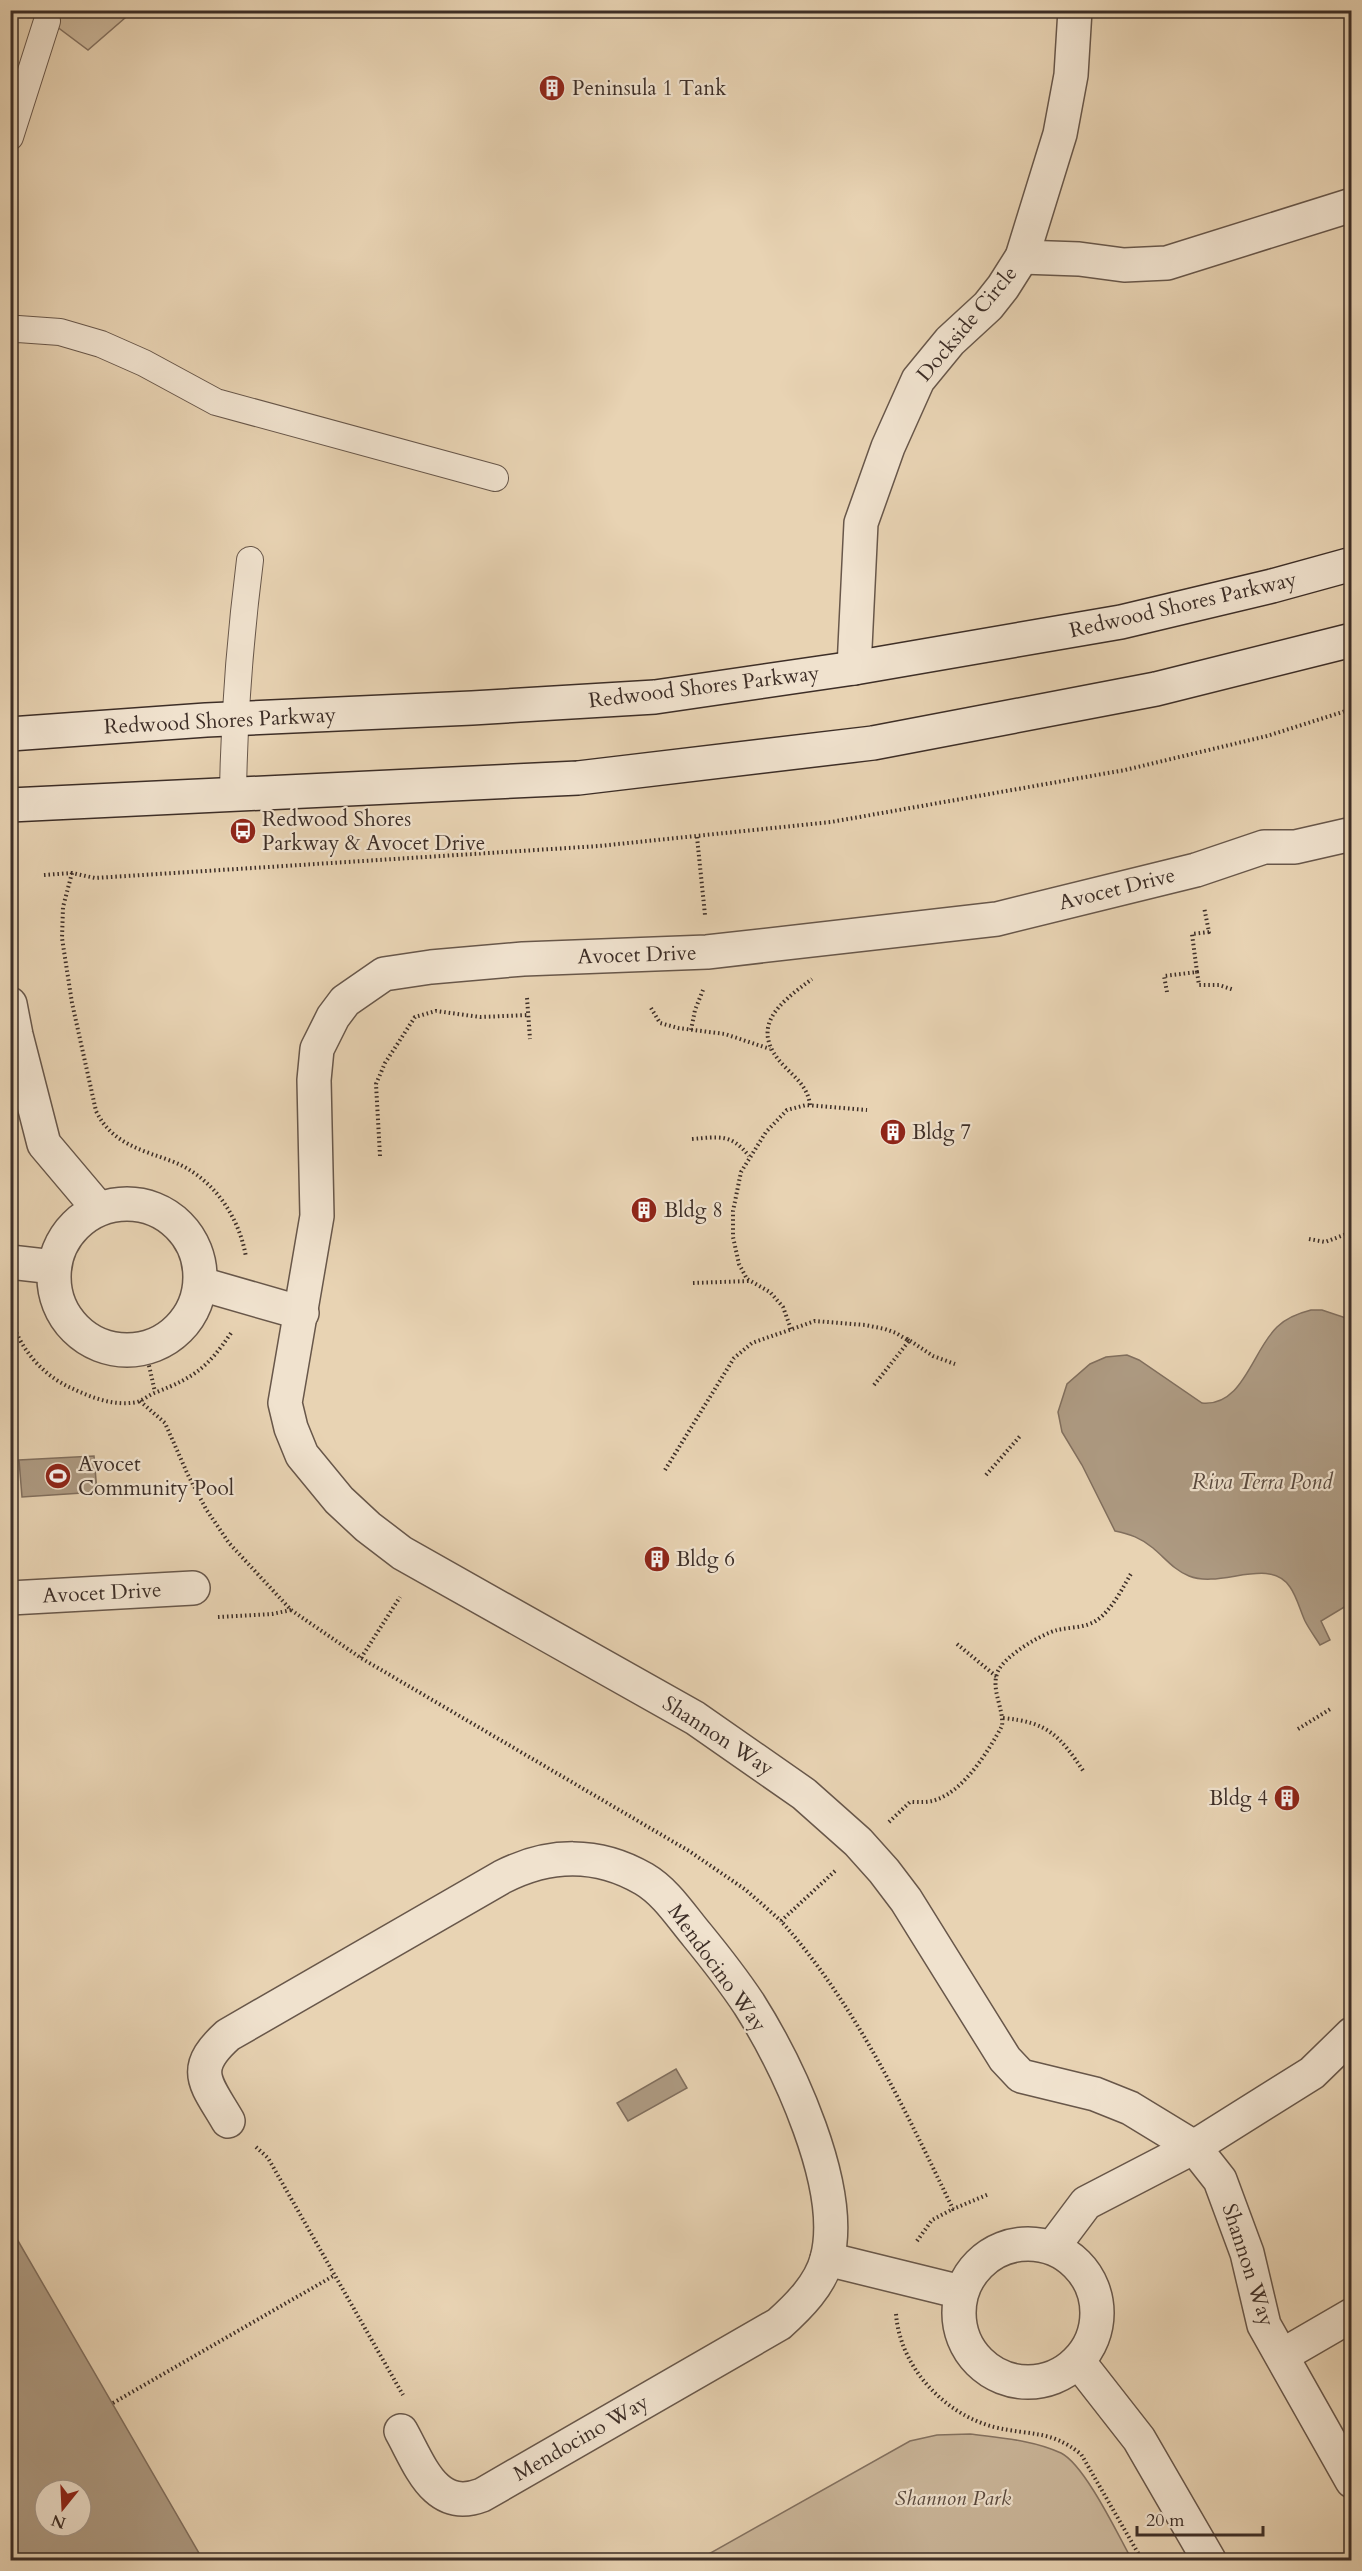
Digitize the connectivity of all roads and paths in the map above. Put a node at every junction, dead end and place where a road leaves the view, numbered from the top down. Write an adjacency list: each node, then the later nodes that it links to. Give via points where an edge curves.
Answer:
1 (1075, 10): 5 (street, Dockside Circle, via 1071,75 1060,134)
2 (47, 21): 3 (lane)
3 (10, 136)
4 (1352, 205): 5 (street, Dockside Circle, via 1167,262 1124,266 1079,259)
5 (1022, 257): 11 (street, Dockside Circle, via 993,300 918,380 888,447 861,523)
6 (10, 330): 7 (lane, via 60,332 101,344 216,402)
7 (495, 478)
8 (250, 560): 13 (lane)
9 (1352, 564): 11 (street, Redwood Shores Parkway, via 1121,622)
10 (1352, 640): 15 (street, via 1156,689 873,743 578,778)
11 (854, 668): 13 (street, Redwood Shores Parkway, via 655,697)
12 (1352, 709): 18 (path, via 1267,735 1125,770 831,822)
13 (234, 720): 14 (street, Redwood Shores Parkway); 15 (lane)
14 (10, 734)
15 (233, 795): 16 (street)
16 (10, 805)
17 (1352, 834): 19 (street, Avocet Drive, via 1295,847 1264,847)
18 (697, 837): 20 (path, via 554,850 106,878); 22 (path)
19 (1196, 870): 23 (path, via 1209,932 1192,934); 47 (street, Avocet Drive, via 986,920 707,952 524,959 384,974 345,1001 317,1049 317,1216)
20 (72, 873): 21 (path); 42 (path, via 62,914 62,938 96,1111 105,1127 120,1140 175,1162 218,1194 238,1226)
21 (44, 875)
22 (705, 922)
23 (1197, 972): 26 (path, via 1199,985); 27 (path, via 1164,976)
24 (820, 976): 32 (path, via 799,988 776,1012 768,1029)
25 (705, 986): 31 (path)
26 (1234, 990)
27 (1167, 992)
28 (10, 1004): 38 (street, via 44,1144)
29 (651, 1008): 31 (path, via 660,1023)
30 (528, 1016): 36 (path, via 480,1017 436,1011 415,1017 376,1084)
31 (691, 1030): 32 (path, via 724,1034)
32 (770, 1049): 33 (path, via 805,1089)
33 (810, 1105): 34 (path); 37 (path, via 798,1106 779,1116)
34 (867, 1110)
35 (692, 1139): 37 (path, via 730,1138)
36 (380, 1156)
37 (749, 1156): 44 (path, via 736,1187 733,1237 743,1272)
38 (98, 1208): 43 (street, via 77,1223 61,1242); 46 (street, via 123,1203 148,1206 171,1217 189,1235 200,1258)
39 (1352, 1232): 40 (path, via 1324,1242)
40 (1309, 1239)
41 (10, 1262): 43 (street)
42 (247, 1264)
43 (54, 1267): 52 (street, via 54,1290 63,1313 78,1332 98,1345 121,1350)
44 (750, 1281): 45 (path); 49 (path, via 778,1300)
45 (693, 1283)
46 (201, 1284): 47 (street); 52 (street, via 196,1305 184,1325 166,1340)
47 (302, 1313): 73 (street, Shannon Way, via 285,1403 302,1455 339,1500 402,1552 695,1718 804,1794 884,1871 1012,2068 1021,2076 1095,2094 1130,2108)
48 (10, 1316): 56 (path, via 28,1352 57,1381 92,1398)
49 (791, 1329): 51 (path, via 814,1321 865,1325 896,1333); 58 (path, via 752,1343 734,1358)
50 (231, 1332): 55 (path, via 194,1375)
51 (909, 1341): 53 (path, via 906,1338); 54 (path)
52 (145, 1348): 55 (path)
53 (955, 1364)
54 (874, 1385)
55 (155, 1392): 56 (path)
56 (140, 1401): 64 (path, via 165,1423 206,1509 236,1552 291,1610)
57 (1021, 1435): 59 (path)
58 (665, 1470)
59 (986, 1475)
60 (193, 1588): 62 (street, Avocet Drive)
61 (402, 1593): 64 (path)
62 (10, 1598)
63 (957, 1644): 65 (path)
64 (361, 1658): 70 (path, via 689,1851 746,1890)
65 (997, 1677)
66 (1332, 1708): 68 (path)
67 (1003, 1718): 69 (path, via 1025,1720 1052,1731)
68 (1298, 1729)
69 (1084, 1772)
70 (781, 1921)
71 (1352, 2034): 73 (street, via 1312,2073)
72 (228, 2121): 76 (street, Mendocino Way, via 210,2089 204,2068 209,2053 228,2035 524,1866 555,1859 596,1860 646,1880 664,1895 754,2013 782,2063 823,2170 830,2220); 77 (path, via 268,2158)
73 (1194, 2147): 75 (street, via 1086,2203); 81 (street, Shannon Way, via 1221,2180 1247,2253 1264,2325)
74 (953, 2209): 78 (path, via 924,2229)
75 (1053, 2247): 79 (street, via 1033,2243 1012,2245 979,2263); 82 (street, via 1073,2259 1088,2276 1096,2298 1098,2320 1091,2343)
76 (827, 2259): 78 (street); 84 (street, Mendocino Way, via 799,2306 779,2324 482,2495 467,2501 448,2498 435,2488)
77 (335, 2275): 83 (path); 84 (path, via 404,2396)
78 (901, 2277): 79 (street); 86 (path, via 896,2312 898,2332 923,2380 945,2402 971,2418 994,2427 1054,2437 1081,2454)
79 (961, 2292): 82 (street, via 958,2315 963,2338 974,2358 992,2372 1014,2381 1037,2382 1059,2375)
80 (1352, 2315): 81 (street)
81 (1283, 2355): 85 (street, Shannon Way)
82 (1078, 2361): 87 (street, via 1139,2439)
83 (113, 2403)
84 (401, 2431)
85 (1352, 2481)
86 (1142, 2560)
87 (1209, 2560)

